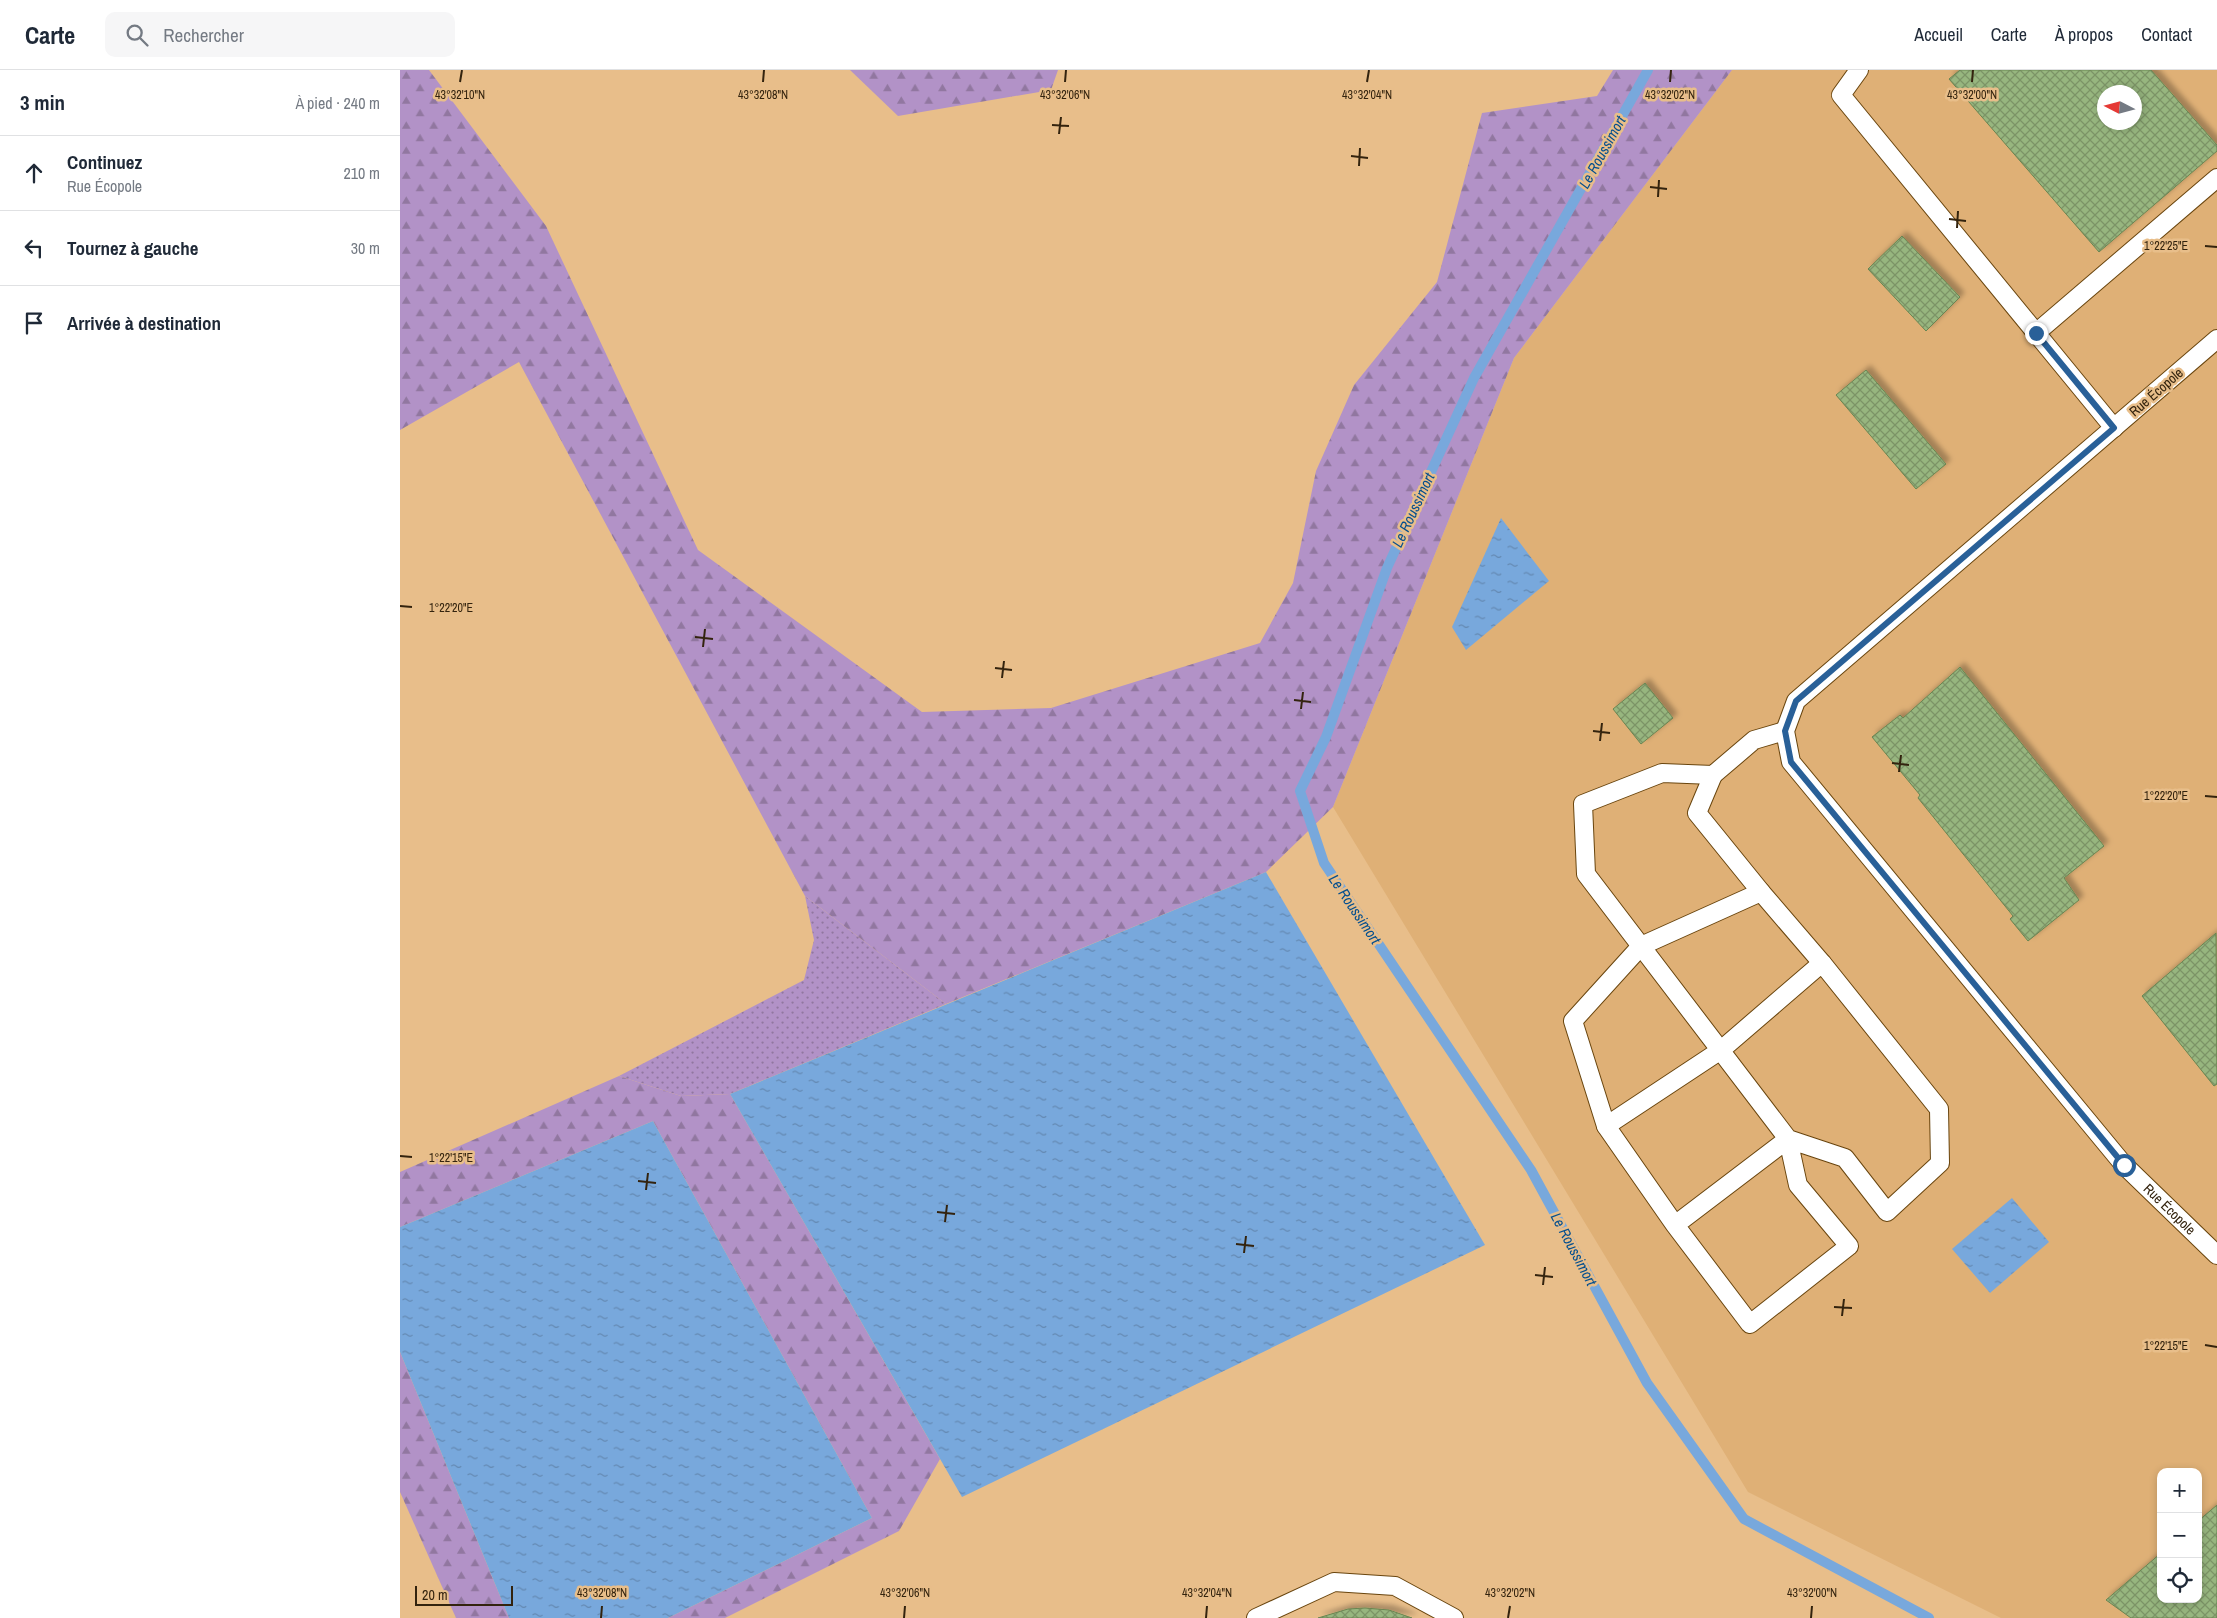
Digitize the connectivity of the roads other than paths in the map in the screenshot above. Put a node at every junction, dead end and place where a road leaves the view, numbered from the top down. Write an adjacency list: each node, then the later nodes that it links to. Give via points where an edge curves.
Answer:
1 (1859, 70): 3 (lane, via 1841,95)
2 (2217, 178): 3 (lane)
3 (2036, 333): 5 (lane)
4 (2217, 339): 5 (lane, Rue Écopole)
5 (2114, 428): 6 (lane, Rue Écopole, via 1796,701)
6 (1785, 731): 7 (lane, via 1754,740); 15 (lane, Rue Écopole, via 1791,762 2124,1165)
7 (1713, 775): 8 (lane, via 1697,813); 9 (lane, via 1662,773 1583,804 1586,874)
8 (1761, 892): 9 (lane); 10 (lane)
9 (1641, 946): 11 (lane); 12 (lane, via 1573,1021)
10 (1822, 963): 11 (lane); 13 (lane, via 1939,1109 1940,1163 1886,1212 1845,1158)
11 (1721, 1050): 12 (lane); 13 (lane)
12 (1606, 1126): 14 (lane)
13 (1788, 1139): 14 (lane); 14 (lane, via 1798,1185 1849,1246 1750,1324)
14 (1675, 1225)
15 (2217, 1254)
16 (1256, 1618): 17 (lane, via 1334,1582 1395,1586)
17 (1454, 1618)

